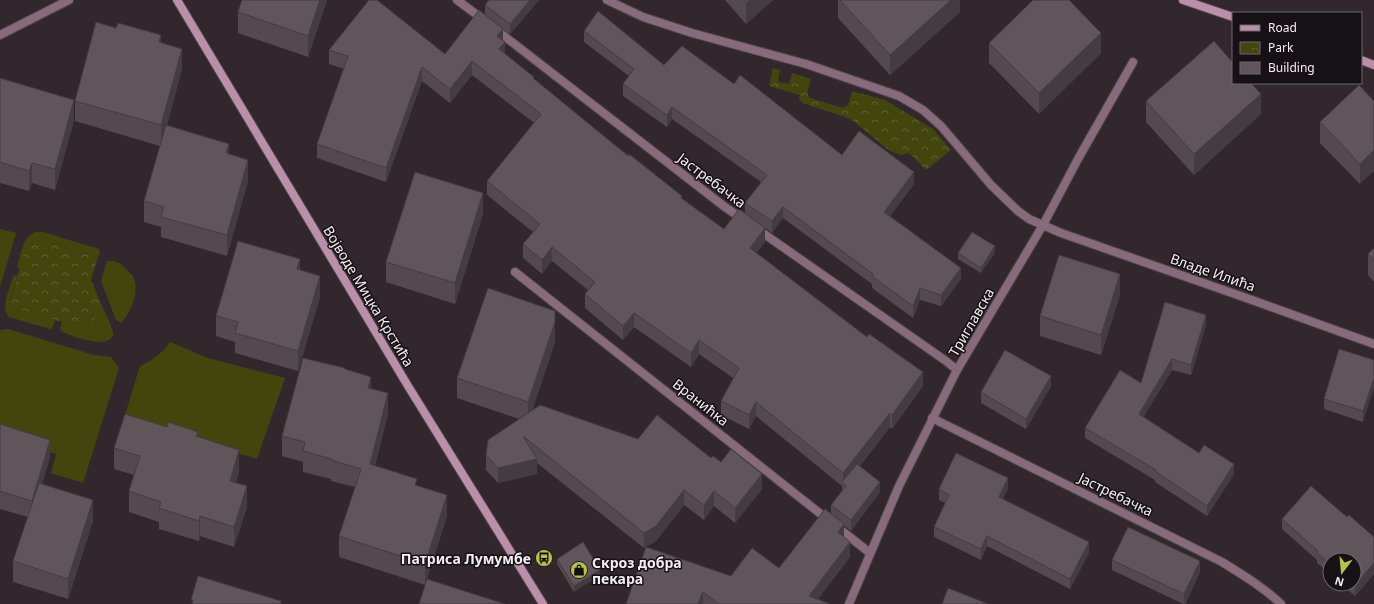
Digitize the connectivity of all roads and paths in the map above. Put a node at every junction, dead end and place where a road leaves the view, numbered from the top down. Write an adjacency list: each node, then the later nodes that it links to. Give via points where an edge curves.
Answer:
1 (69, 0): 7 (street)
2 (177, 0): 17 (street, Војводе Мицка Крстића, via 408,386)
3 (458, 0): 14 (street, Јастребачка, via 725,207)
4 (607, 0): 11 (street, Владе Илића, via 685,31 806,64 898,96 923,110 991,185 1029,219)
5 (1183, 0): 6 (street)
6 (1232, 17)
7 (0, 35)
8 (1362, 60): 10 (street)
9 (1133, 62): 11 (street, Триглавска)
10 (1374, 65)
11 (1043, 226): 13 (street, Владе Илића); 14 (street, Триглавска)
12 (515, 272): 16 (street, Вранићка)
13 (1374, 344)
14 (957, 370): 15 (street, Триглавска)
15 (932, 418): 16 (street, Триглавска); 19 (street, Јастребачка, via 1222,562 1249,578)
16 (870, 553): 18 (street, Триглавска)
17 (543, 604)
18 (849, 604)
19 (1281, 604)

